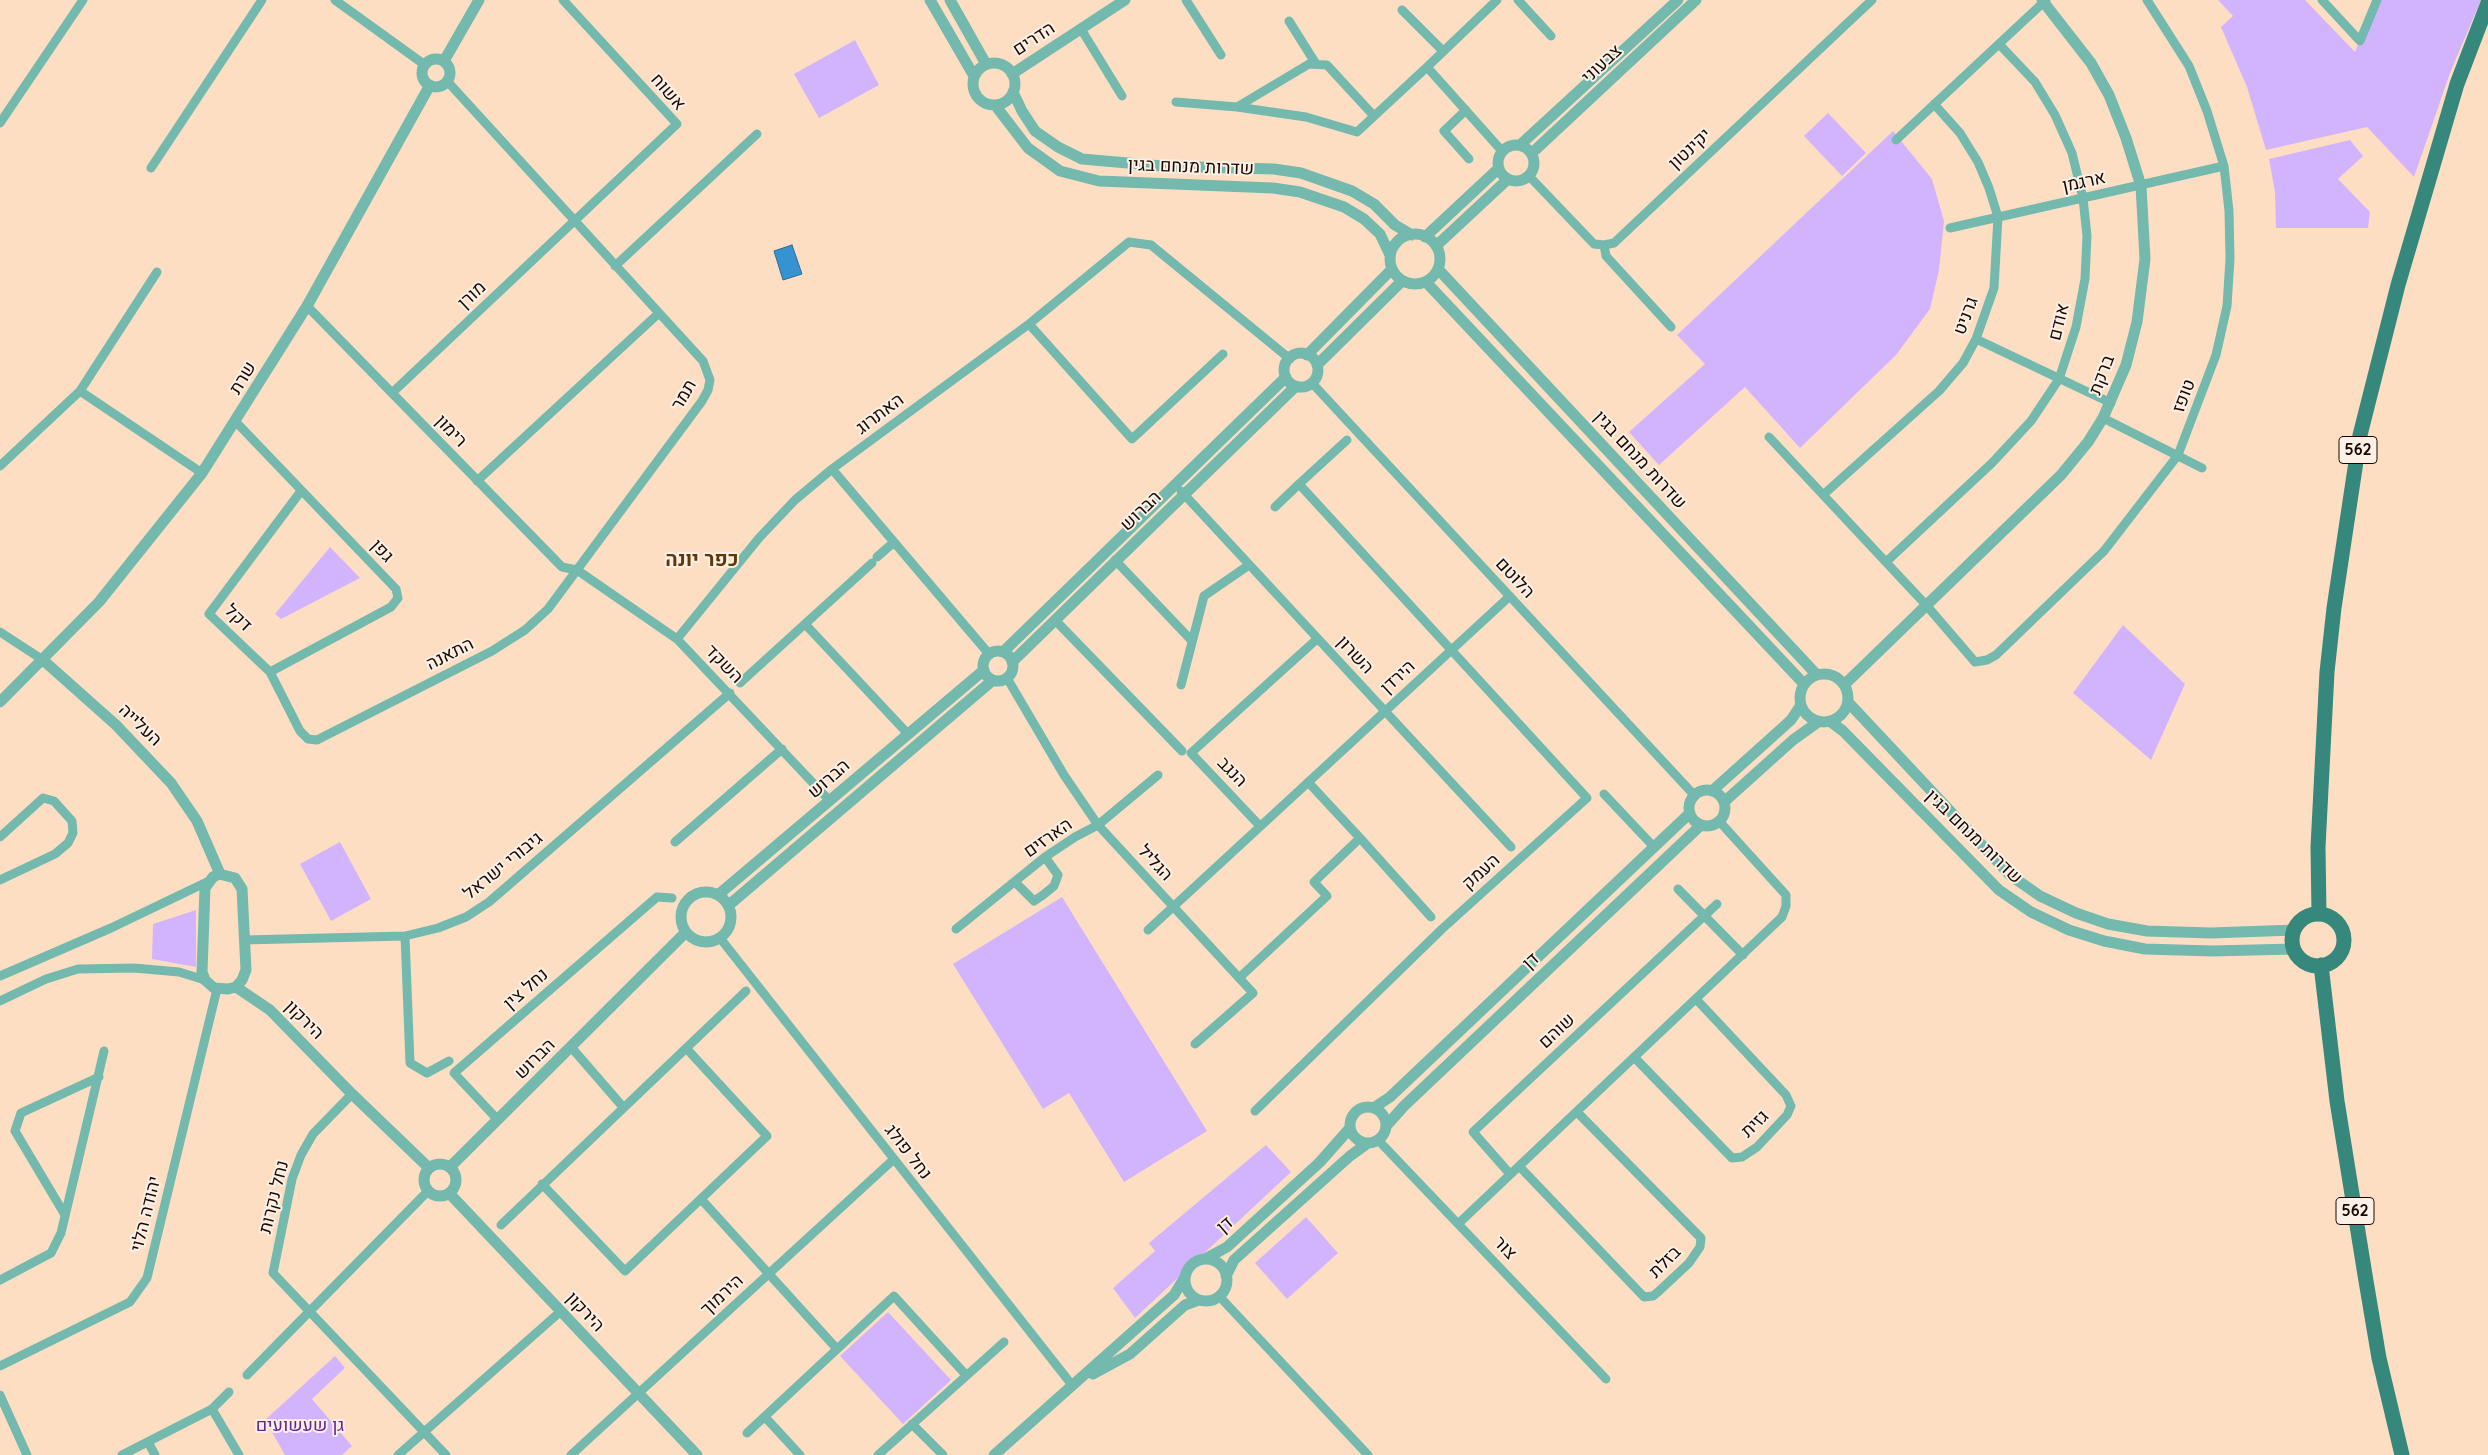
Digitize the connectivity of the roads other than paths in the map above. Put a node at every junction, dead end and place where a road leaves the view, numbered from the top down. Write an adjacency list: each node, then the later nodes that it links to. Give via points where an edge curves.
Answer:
1 (262, 0): 52 (street)
2 (335, 0): 30 (street)
3 (479, 0): 27 (street)
4 (563, 0): 59 (street, אשוח, via 676,124)
5 (930, 0): 33 (street)
6 (950, 0): 28 (street)
7 (1125, 0): 22 (street, הדרים)
8 (1186, 0): 26 (street)
9 (1497, 0): 25 (street)
10 (1518, 0): 23 (street)
11 (1678, 0): 47 (street, צבעוני)
12 (1696, 0): 49 (street, צבעוני)
13 (1872, 0): 63 (street, יקינטון, via 1614,242)
14 (2147, 0): 51 (street, טופז, via 2189,66)
15 (2322, 0): 16 (street, via 2360,40)
16 (2377, 0)
17 (78, 1): 44 (street)
18 (2044, 1): 24 (street); 56 (street, ברקת, via 2092,63 2109,95)
19 (2488, 3): 170 (main road, 562, via 2457,84 2409,247 2360,435 2327,672 2318,847)
20 (1402, 10): 25 (street)
21 (1290, 22): 29 (street)
22 (1081, 29): 32 (street, הדרים); 37 (street)
23 (1551, 36)
24 (1999, 44): 39 (street); 57 (street, אודם, via 2035,82 2055,115 2072,153)
25 (1443, 51): 31 (street)
26 (1221, 55)
27 (444, 61): 30 (street, via 435,59); 34 (street, via 450,72)
28 (986, 64): 32 (street, via 1001,64); 33 (street)
29 (1316, 64): 41 (street, via 1309,64); 43 (street, via 1326,65)
30 (425, 65): 35 (street, via 424,78)
31 (1427, 67): 42 (street); 43 (street)
32 (1012, 74): 36 (street)
33 (974, 76): 40 (street, via 975,94 985,103)
34 (447, 81): 35 (street, via 439,86); 59 (street, תמר)
35 (430, 85): 72 (street, שרת)
36 (1013, 92): 40 (street, via 1008,100); 61 (street, שדרות מנחם בגין, via 1035,131 1082,159 1301,173 1352,191 1374,204 1395,225)
37 (1122, 96)
38 (1176, 102): 41 (street)
39 (1934, 104): 46 (street); 58 (street, גרניט, via 1960,133 1978,162)
40 (995, 105): 65 (street, שדרות מנחם בגין, via 1028,148 1060,171 1099,181 1273,188 1300,192 1344,207 1364,219 1380,234)
41 (1237, 107): 43 (street, via 1306,117 1357,132)
42 (1466, 110): 48 (street); 50 (street, via 1444,131)
43 (1374, 116)
44 (0, 123)
45 (757, 134): 66 (street)
46 (1896, 140)
47 (1520, 145): 48 (street, via 1510,145); 49 (street)
48 (1502, 151): 53 (street)
49 (1532, 153): 54 (street, via 1534,165)
50 (1469, 158)
51 (2224, 166): 56 (street, ארגמן); 92 (street, טופז, via 2230,250 2227,306 2216,355)
52 (151, 168)
53 (1498, 168): 55 (street); 62 (street)
54 (1529, 176): 55 (street, via 1519,181); 63 (street, via 1594,244)
55 (1508, 179): 64 (street)
56 (2141, 186): 57 (street, ארגמן); 87 (street, ברקת, via 2145,258 2138,313 2126,365)
57 (2083, 198): 58 (street, ארגמן); 82 (street, אודם, via 2087,236 2085,279 2076,327)
58 (1998, 217): 60 (street, ארגמן); 76 (street, גרניט, via 1994,288)
59 (574, 221): 66 (street, תמר); 86 (street, מורן)
60 (1950, 228)
61 (1412, 235): 62 (street); 65 (street, via 1398,242)
62 (1425, 237): 64 (street)
63 (1604, 245): 75 (street, via 1606,256)
64 (1436, 246): 68 (street)
65 (1390, 255): 67 (street)
66 (616, 266): 73 (street, תמר)
67 (1392, 269): 70 (street); 78 (street)
68 (1438, 269): 71 (street); 124 (street, שדרות מנחם בגין)
69 (157, 272): 85 (street)
70 (1402, 281): 71 (street, via 1410,284); 80 (street)
71 (1426, 282): 128 (street, שדרות מנחם בגין)
72 (307, 306): 86 (street, רימון); 89 (street, שרת)
73 (658, 313): 97 (street); 108 (street, תמר, via 703,361 710,380 708,390)
74 (1029, 324): 77 (street, via 1132,440); 79 (street, האתרוג, via 1129,242 1151,245); 95 (street, האתרוג)
75 (1670, 327)
76 (1976, 339): 82 (street); 102 (street, גרניט, via 1963,363 1939,391)
77 (1223, 354)
78 (1307, 355): 79 (street, via 1296,355); 80 (street)
79 (1290, 359): 81 (street, via 1285,366)
80 (1317, 365): 83 (street, via 1317,376)
81 (1286, 377): 84 (street); 99 (street, הברוש)
82 (2059, 378): 87 (street); 106 (street, אודם, via 2031,421 1992,463)
83 (1312, 383): 84 (street, via 1305,387); 109 (street, הלוטם)
84 (1296, 386): 101 (street, הברוש)
85 (80, 391): 93 (street); 96 (street)
86 (392, 393): 97 (street, רימון)
87 (2111, 403): 88 (street, ברקת)
88 (2103, 418): 92 (street); 110 (street, ברקת, via 2061,475)
89 (236, 422): 96 (street, שרת); 100 (street, גפן)
90 (1768, 437): 102 (street)
91 (1347, 440): 98 (street)
92 (2178, 455): 94 (street); 110 (street, טופז, via 2104,551 1991,658 1976,662)
93 (0, 466)
94 (2202, 468)
95 (832, 470): 104 (street); 115 (street, האתרוג, via 795,500 759,538)
96 (202, 473): 120 (street, שרת, via 99,602)
97 (477, 481): 108 (street, רימון, via 562,567)
98 (1299, 484): 103 (street); 117 (street)
99 (1175, 485): 101 (street, השרון); 118 (street, הברוש)
100 (301, 491): 123 (street, דקל, via 209,614); 123 (street, גפן, via 396,589 398,598 391,607)
101 (1184, 494): 105 (street, הברוש); 107 (street, השרון)
102 (1823, 495): 106 (street)
103 (1275, 507)
104 (893, 543): 112 (street); 119 (street)
105 (1115, 560): 111 (street, הברוש); 116 (street)
106 (1886, 562): 110 (street)
107 (1250, 565): 114 (street, השרון); 116 (street, via 1204,596)
108 (577, 570): 115 (street, השקד); 139 (street, התאנה, via 548,609 525,630 492,651)
109 (1510, 596): 117 (street, הירדן); 146 (street, הלוטם)
110 (1927, 606): 129 (street, ברקת)
111 (1055, 620): 121 (street, הברוש); 141 (street)
112 (805, 624): 127 (street); 138 (street)
113 (0, 632): 120 (street, העלייה)
114 (1317, 638): 135 (street, השרון); 153 (street, הנגב, via 1191,753)
115 (677, 639): 131 (street, השקד)
116 (1192, 641): 130 (street)
117 (1452, 649): 135 (street, הירדן); 201 (street, העמק, via 1587,798 1442,929)
118 (1003, 652): 119 (street); 121 (street)
119 (989, 654): 122 (street, via 984,661)
120 (43, 660): 132 (street, שרת); 160 (street, העלייה, via 116,725 172,783 197,821)
121 (1012, 662): 125 (street)
122 (984, 670): 126 (street); 138 (street, הברוש)
123 (270, 672): 139 (street, דקל, via 300,731 308,739)
124 (1817, 675): 128 (street); 129 (street, via 1832,675)
125 (1007, 678): 126 (street); 151 (street, הגליל, via 1064,775)
126 (993, 680): 168 (street, הברוש)
127 (740, 683)
128 (1804, 684): 134 (street)
129 (1844, 684): 133 (street)
130 (1181, 685)
131 (730, 693): 140 (street, השקד); 177 (street, גיבורי ישראל, via 489,902 466,917)
132 (0, 702)
133 (1848, 702): 137 (street, via 1843,714); 175 (street, שדרות מנחם בגין, via 2010,875 2040,896 2108,924 2148,931)
134 (1801, 705): 136 (street, via 1807,716); 144 (street, via 1791,720)
135 (1385, 711): 143 (street, הירדן); 157 (street, השרון)
136 (1818, 722): 137 (street); 148 (street, via 1792,740)
137 (1832, 722): 180 (street, שדרות מנחם בגין, via 1999,890 2031,912 2104,942 2146,949)
138 (908, 734): 147 (street, הברוש)
139 (317, 740)
140 (782, 749): 147 (street, השקד); 156 (street)
141 (1182, 751)
142 (1158, 775): 151 (street, הארזים)
143 (1308, 782): 153 (street, הירדן); 155 (street)
144 (1712, 791): 146 (street); 148 (street)
145 (1604, 794): 158 (street)
146 (1695, 796): 149 (street, via 1690,804)
147 (830, 801): 165 (street, הברוש)
148 (1724, 802): 150 (street, via 1724,814)
149 (1690, 813): 152 (street); 158 (street, דן)
150 (1719, 821): 152 (street, via 1711,826); 181 (street, via 1786,895 1782,917)
151 (1098, 825): 159 (street, הארזים); 169 (street, הגליל)
152 (1701, 825): 204 (street, דן)
153 (1260, 826): 169 (street)
154 (0, 838): 161 (street, via 43,798 54,801 72,821 73,833 68,843 55,854)
155 (1360, 838): 172 (street); 184 (street, via 1314,882 1327,896)
156 (674, 842)
157 (1512, 847)
158 (1654, 847): 200 (street, דן, via 1390,1097)
159 (1045, 857): 163 (street, הארזים); 163 (street, via 1058,874 1054,886 1034,901)
160 (220, 874): 162 (street); 179 (street, via 236,878 242,889)
161 (0, 880)
162 (210, 881): 183 (street); 185 (street, via 205,888 201,963)
163 (1015, 882): 173 (street, הארזים)
164 (1678, 889): 171 (street)
165 (718, 895): 168 (street); 176 (street, via 702,892 687,901 681,916)
166 (672, 898): 203 (street, נחל צין, via 657,897 454,1073)
167 (1717, 904): 171 (street, שוהם)
168 (729, 906): 178 (street, via 729,927)
169 (1174, 906): 174 (street); 184 (street, הגליל)
170 (2320, 914): 175 (main road, via 2304,918); 182 (main road, via 2332,918 2344,933 2341,953 2335,960)
171 (1704, 916): 181 (street); 211 (street, שוהם, via 1473,1132)
172 (1431, 917)
173 (956, 929)
174 (1148, 930)
175 (2294, 930): 180 (main road)
176 (686, 932): 178 (street, via 699,941 710,942); 192 (street, הברוש)
177 (405, 936): 179 (street, גיבורי ישראל); 196 (street, via 410,1063 427,1072)
178 (720, 938): 207 (street, נחל פולג)
179 (244, 940): 186 (street, via 246,970)
180 (2294, 949): 182 (main road, via 2306,964)
181 (1743, 955): 189 (street)
182 (2321, 965): 257 (main road, 562, via 2337,1101 2363,1266)
183 (0, 976)
184 (1239, 978): 191 (street, הגליל, via 1253,994)
185 (205, 980): 187 (street); 190 (street, via 179,972 134,968 78,969 46,979)
186 (236, 987): 187 (street); 198 (street, הירקון, via 270,1010)
187 (217, 989): 230 (street, יהודה הלוי, via 147,1278 130,1302)
188 (746, 991): 193 (street)
189 (1696, 999): 195 (street); 195 (street, גזית, via 1786,1095 1790,1106 1787,1115 1757,1147 1742,1157 1732,1158)
190 (0, 1001)
191 (1195, 1044)
192 (571, 1047): 199 (street); 203 (street, הברוש)
193 (686, 1048): 199 (street); 215 (street, via 767,1136)
194 (104, 1051): 197 (street)
195 (1634, 1057): 202 (street)
196 (448, 1061)
197 (99, 1077): 216 (street); 216 (street, via 21,1113 15,1131)
198 (352, 1094): 210 (street, הירקון); 226 (street, נחל נקרות, via 313,1134 301,1155 292,1179 273,1273)
199 (623, 1107): 212 (street)
200 (1375, 1107): 204 (street, via 1383,1113); 205 (street, via 1356,1110)
201 (1255, 1111)
202 (1577, 1112): 208 (street); 208 (street, בזלת, via 1701,1238 1700,1247 1689,1263 1658,1292 1644,1297)
203 (498, 1120): 209 (street, הברוש)
204 (1387, 1125): 206 (street, via 1383,1136)
205 (1350, 1128): 206 (street, via 1354,1137); 219 (street, דן, via 1320,1162 1227,1247)
206 (1373, 1142): 217 (street, צור); 221 (street, דן, via 1350,1156 1234,1260)
207 (894, 1159): 220 (street, הירמוך); 234 (street, נחל פולג)
208 (1519, 1166): 211 (street)
209 (450, 1167): 210 (street, via 439,1164); 214 (street, via 456,1180)
210 (429, 1168): 213 (street, via 424,1177)
211 (1510, 1174): 217 (street)
212 (542, 1184): 215 (street, via 625,1271); 218 (street)
213 (428, 1191): 214 (street, via 438,1196); 226 (street)
214 (449, 1193): 227 (street, הירקון)
215 (701, 1199): 220 (street)
216 (65, 1214): 223 (street, via 61,1233 51,1254)
217 (1459, 1223): 233 (street, צור)
218 (501, 1225)
219 (1204, 1259): 221 (street, via 1218,1263); 222 (street, via 1192,1264)
220 (770, 1273): 229 (street); 236 (street, הירמוך)
221 (1226, 1276): 224 (street)
222 (1185, 1277): 225 (street, via 1188,1291); 234 (street, via 1174,1295)
223 (0, 1280)
224 (1219, 1296): 225 (street); 256 (street)
225 (1199, 1300): 234 (street, via 1185,1305 1130,1354)
226 (308, 1312): 231 (street); 241 (street)
227 (561, 1312): 236 (street, הירקון); 241 (street)
228 (1004, 1342): 232 (street)
229 (837, 1349): 232 (street, via 894,1296); 239 (street)
230 (0, 1366)
231 (247, 1375)
232 (966, 1375): 240 (street)
233 (1606, 1378)
234 (1072, 1385): 255 (street)
235 (229, 1392): 238 (street)
236 (639, 1394): 250 (street, הירמוך); 251 (street, הירקון)
237 (0, 1395): 244 (street)
238 (212, 1409): 243 (street); 247 (street)
239 (765, 1417): 242 (street); 252 (street)
240 (912, 1424): 253 (street); 254 (street)
241 (424, 1432): 248 (street); 249 (street)
242 (747, 1433)
243 (148, 1442): 245 (street); 246 (street)
244 (27, 1455)
245 (122, 1455)
246 (155, 1455)
247 (239, 1455)
248 (398, 1455)
249 (446, 1455)
250 (571, 1455)
251 (697, 1455)
252 (800, 1455)
253 (878, 1455)
254 (943, 1455)
255 (994, 1455)
256 (1368, 1455)
257 (2402, 1455)

